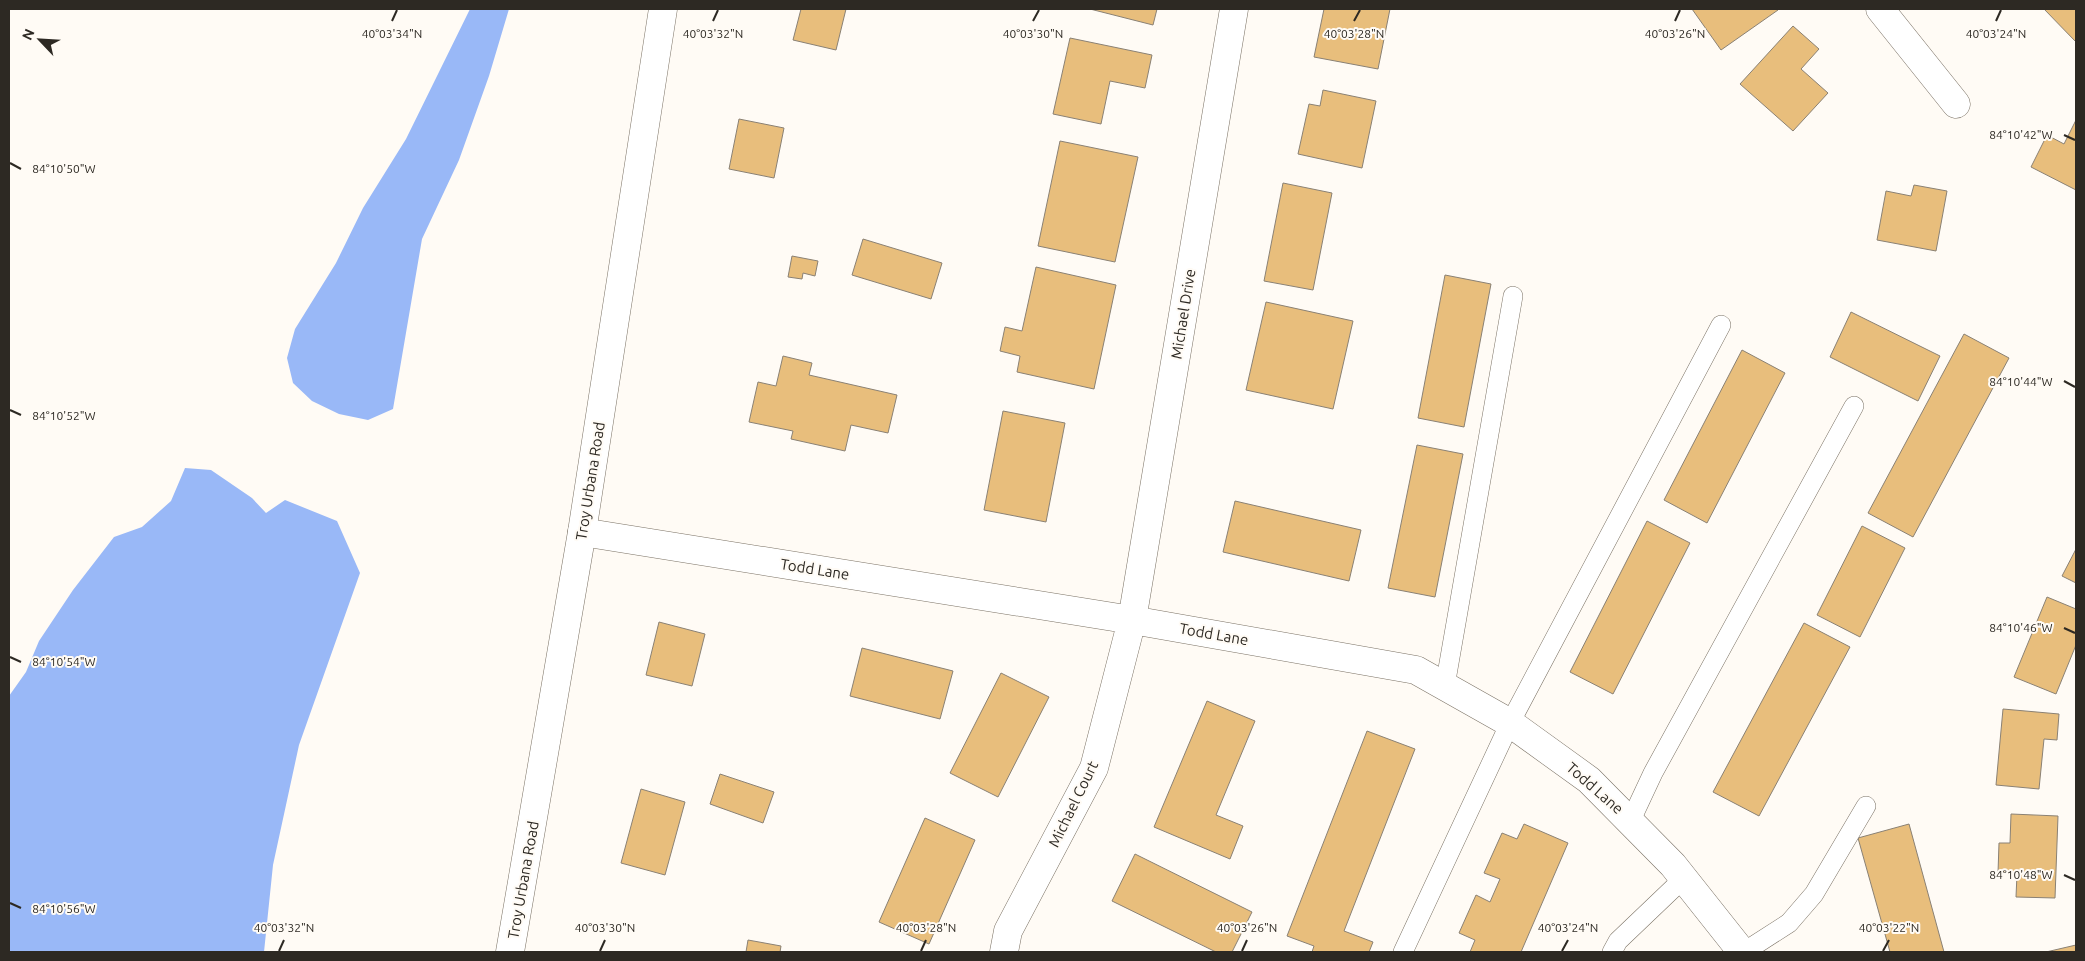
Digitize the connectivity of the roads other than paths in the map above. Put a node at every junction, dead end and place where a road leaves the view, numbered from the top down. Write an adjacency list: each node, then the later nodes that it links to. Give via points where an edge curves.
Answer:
1 (664, 9): 8 (street, Troy Urbana Road)
2 (1234, 9): 9 (street, Michael Drive)
3 (1880, 9): 4 (street)
4 (1956, 104)
5 (1513, 296): 10 (lane)
6 (1721, 325): 11 (lane)
7 (1854, 406): 13 (lane, via 1653,773)
8 (582, 532): 9 (street, Todd Lane); 15 (street, Troy Urbana Road)
9 (1132, 620): 10 (street, Todd Lane, via 1416,670); 16 (street, Michael Court, via 1094,768 1008,931)
10 (1444, 686): 11 (street, Todd Lane)
11 (1510, 723): 13 (street, Todd Lane, via 1590,780); 17 (lane)
12 (1866, 806): 19 (lane, via 1814,894 1789,923)
13 (1631, 820): 14 (street, Todd Lane)
14 (1684, 878): 18 (lane, via 1618,941); 19 (street, Todd Lane)
15 (510, 952)
16 (1004, 952)
17 (1403, 952)
18 (1612, 952)
19 (1743, 952)

